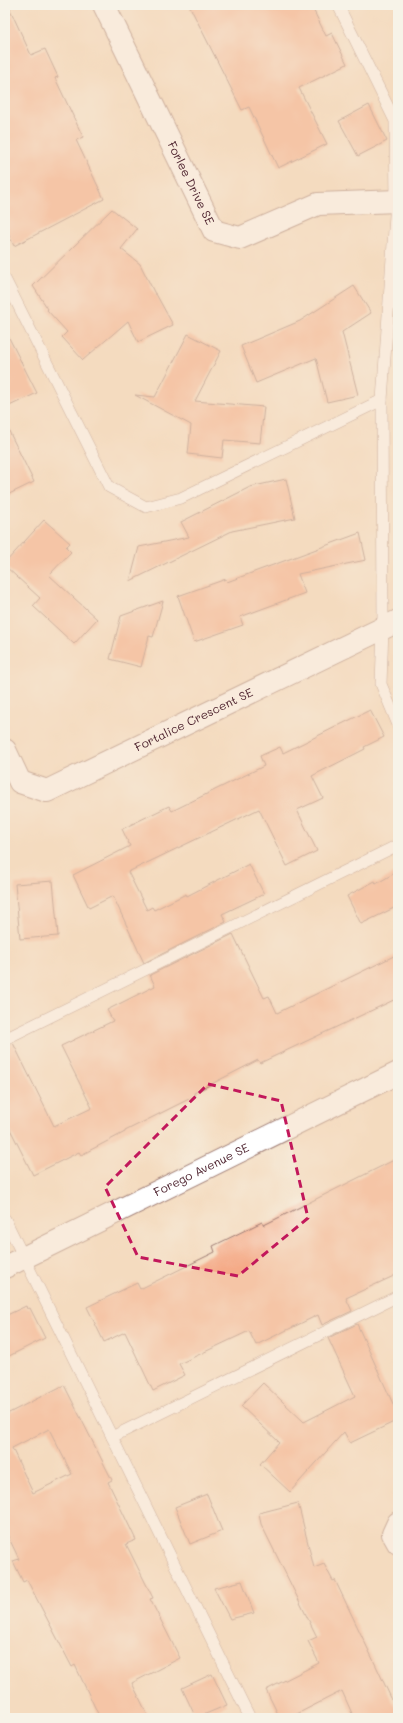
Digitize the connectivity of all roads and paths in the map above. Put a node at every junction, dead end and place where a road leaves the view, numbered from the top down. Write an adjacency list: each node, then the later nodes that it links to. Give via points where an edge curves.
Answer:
1 (104, 5): 3 (street, Forlee Drive SE, via 214,230 240,238 318,204)
2 (338, 5): 3 (lane, via 395,121)
3 (397, 201): 5 (lane)
4 (5, 279): 5 (lane, via 109,488 146,507 181,498)
5 (382, 400): 6 (lane)
6 (391, 625): 7 (lane, via 381,684); 8 (street, Fortalice Crescent SE, via 47,791 20,782)
7 (398, 725)
8 (5, 750)
9 (398, 846): 10 (lane)
10 (5, 1039)
11 (398, 1073): 13 (street, Forego Avenue SE)
12 (5, 1220): 13 (lane)
13 (14, 1262): 15 (lane)
14 (398, 1296): 15 (lane)
15 (112, 1437): 18 (lane)
16 (398, 1523): 17 (street, via 393,1534)
17 (398, 1544)
18 (250, 1718)

